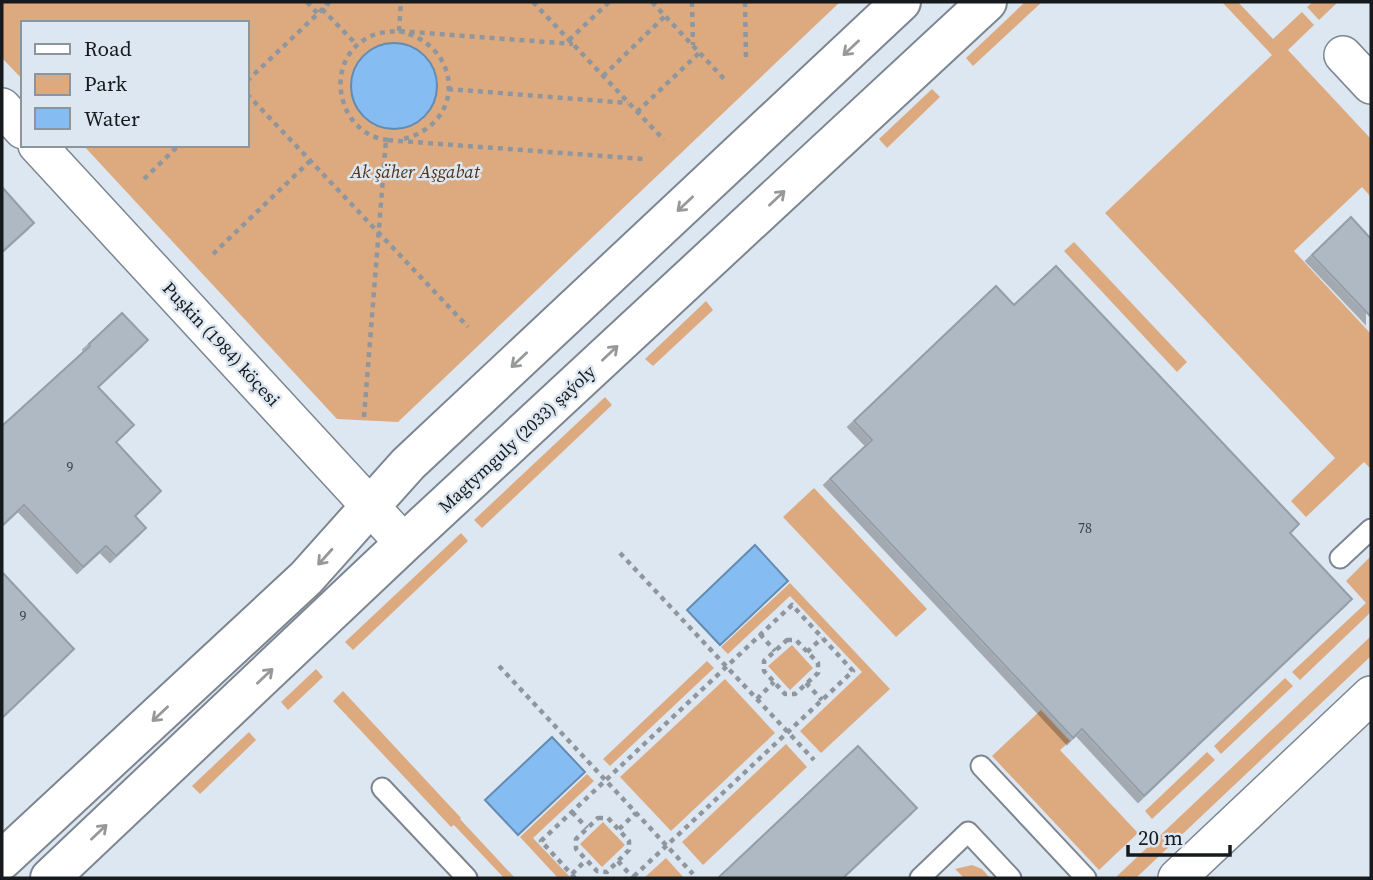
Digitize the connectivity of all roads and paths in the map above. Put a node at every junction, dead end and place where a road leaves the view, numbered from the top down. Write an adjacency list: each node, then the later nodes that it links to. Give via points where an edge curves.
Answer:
1 (307, 2): 11 (path)
2 (326, 2): 11 (path)
3 (401, 2): 13 (path)
4 (534, 2): 14 (path)
5 (609, 2): 14 (path)
6 (652, 2): 12 (path)
7 (692, 2): 16 (path)
8 (745, 2): 19 (path)
9 (901, 2): 41 (main road, one-way to 41, via 408,464)
10 (988, 2): 43 (main road, Magtymguly (2033) şaýoly, one-way to 10)
11 (320, 11): 15 (path); 21 (path)
12 (665, 16): 16 (path); 20 (path)
13 (399, 31): 14 (path); 15 (path, via 382,32); 24 (path, via 427,41 438,53)
14 (571, 42): 20 (path)
15 (357, 45): 30 (path, via 341,74 343,105 361,130)
16 (694, 46): 17 (path)
17 (699, 53): 22 (path); 28 (path)
18 (1343, 55): 23 (street)
19 (747, 61)
20 (603, 76): 26 (path)
21 (248, 80)
22 (726, 81)
23 (1371, 85)
24 (448, 89): 26 (path); 30 (path, via 433,125 405,139)
25 (248, 95): 35 (path)
26 (628, 103): 28 (path)
27 (2, 107): 29 (street)
28 (637, 112): 31 (path)
29 (21, 128)
30 (386, 140): 34 (path); 37 (path)
31 (664, 140)
32 (39, 147): 41 (street, Puşkin (1984) köçesi)
33 (178, 147): 36 (path)
34 (644, 159)
35 (310, 161): 37 (path); 38 (path)
36 (144, 180)
37 (378, 233): 39 (path); 40 (path)
38 (213, 254)
39 (468, 327)
40 (364, 417)
41 (370, 506): 43 (street, Puşkin (1984) köçesi); 67 (main road, one-way to 67, via 306,578)
42 (1371, 529): 45 (lane)
43 (404, 544): 72 (main road, Magtymguly (2033) şaýoly, one-way to 43)
44 (620, 552): 51 (path)
45 (1340, 558)
46 (760, 634): 47 (path, via 792,605); 48 (path); 51 (path)
47 (822, 638): 49 (path); 56 (path, via 853,671)
48 (775, 651): 49 (path, via 787,640 796,640); 52 (path, via 764,661 764,671)
49 (807, 652): 53 (path, via 818,663 818,673)
50 (499, 666): 60 (path)
51 (726, 666): 55 (path); 60 (path)
52 (774, 682): 53 (path, via 785,694 795,694); 55 (path)
53 (806, 683): 56 (path)
54 (1371, 695): 78 (street)
55 (757, 699): 57 (path)
56 (822, 700): 57 (path)
57 (788, 732): 58 (path); 66 (path)
58 (814, 760)
59 (981, 766): 77 (lane)
60 (606, 780): 62 (path); 63 (path)
61 (382, 788): 73 (lane)
62 (572, 812): 64 (path); 71 (path, via 541,841)
63 (636, 813): 65 (path); 66 (path)
64 (587, 828): 65 (path, via 598,818 608,818); 68 (path, via 576,839 576,849)
65 (619, 829): 69 (path, via 629,841 629,850)
66 (667, 845): 70 (path); 74 (path)
67 (2, 860)
68 (586, 860): 69 (path, via 597,871 607,872); 71 (path)
69 (618, 861): 74 (path)
70 (693, 874)
71 (573, 876)
72 (50, 878)
73 (467, 878)
74 (633, 878)
75 (920, 878): 76 (lane, via 968,832)
76 (1012, 878)
77 (1086, 878)
78 (1177, 878)

